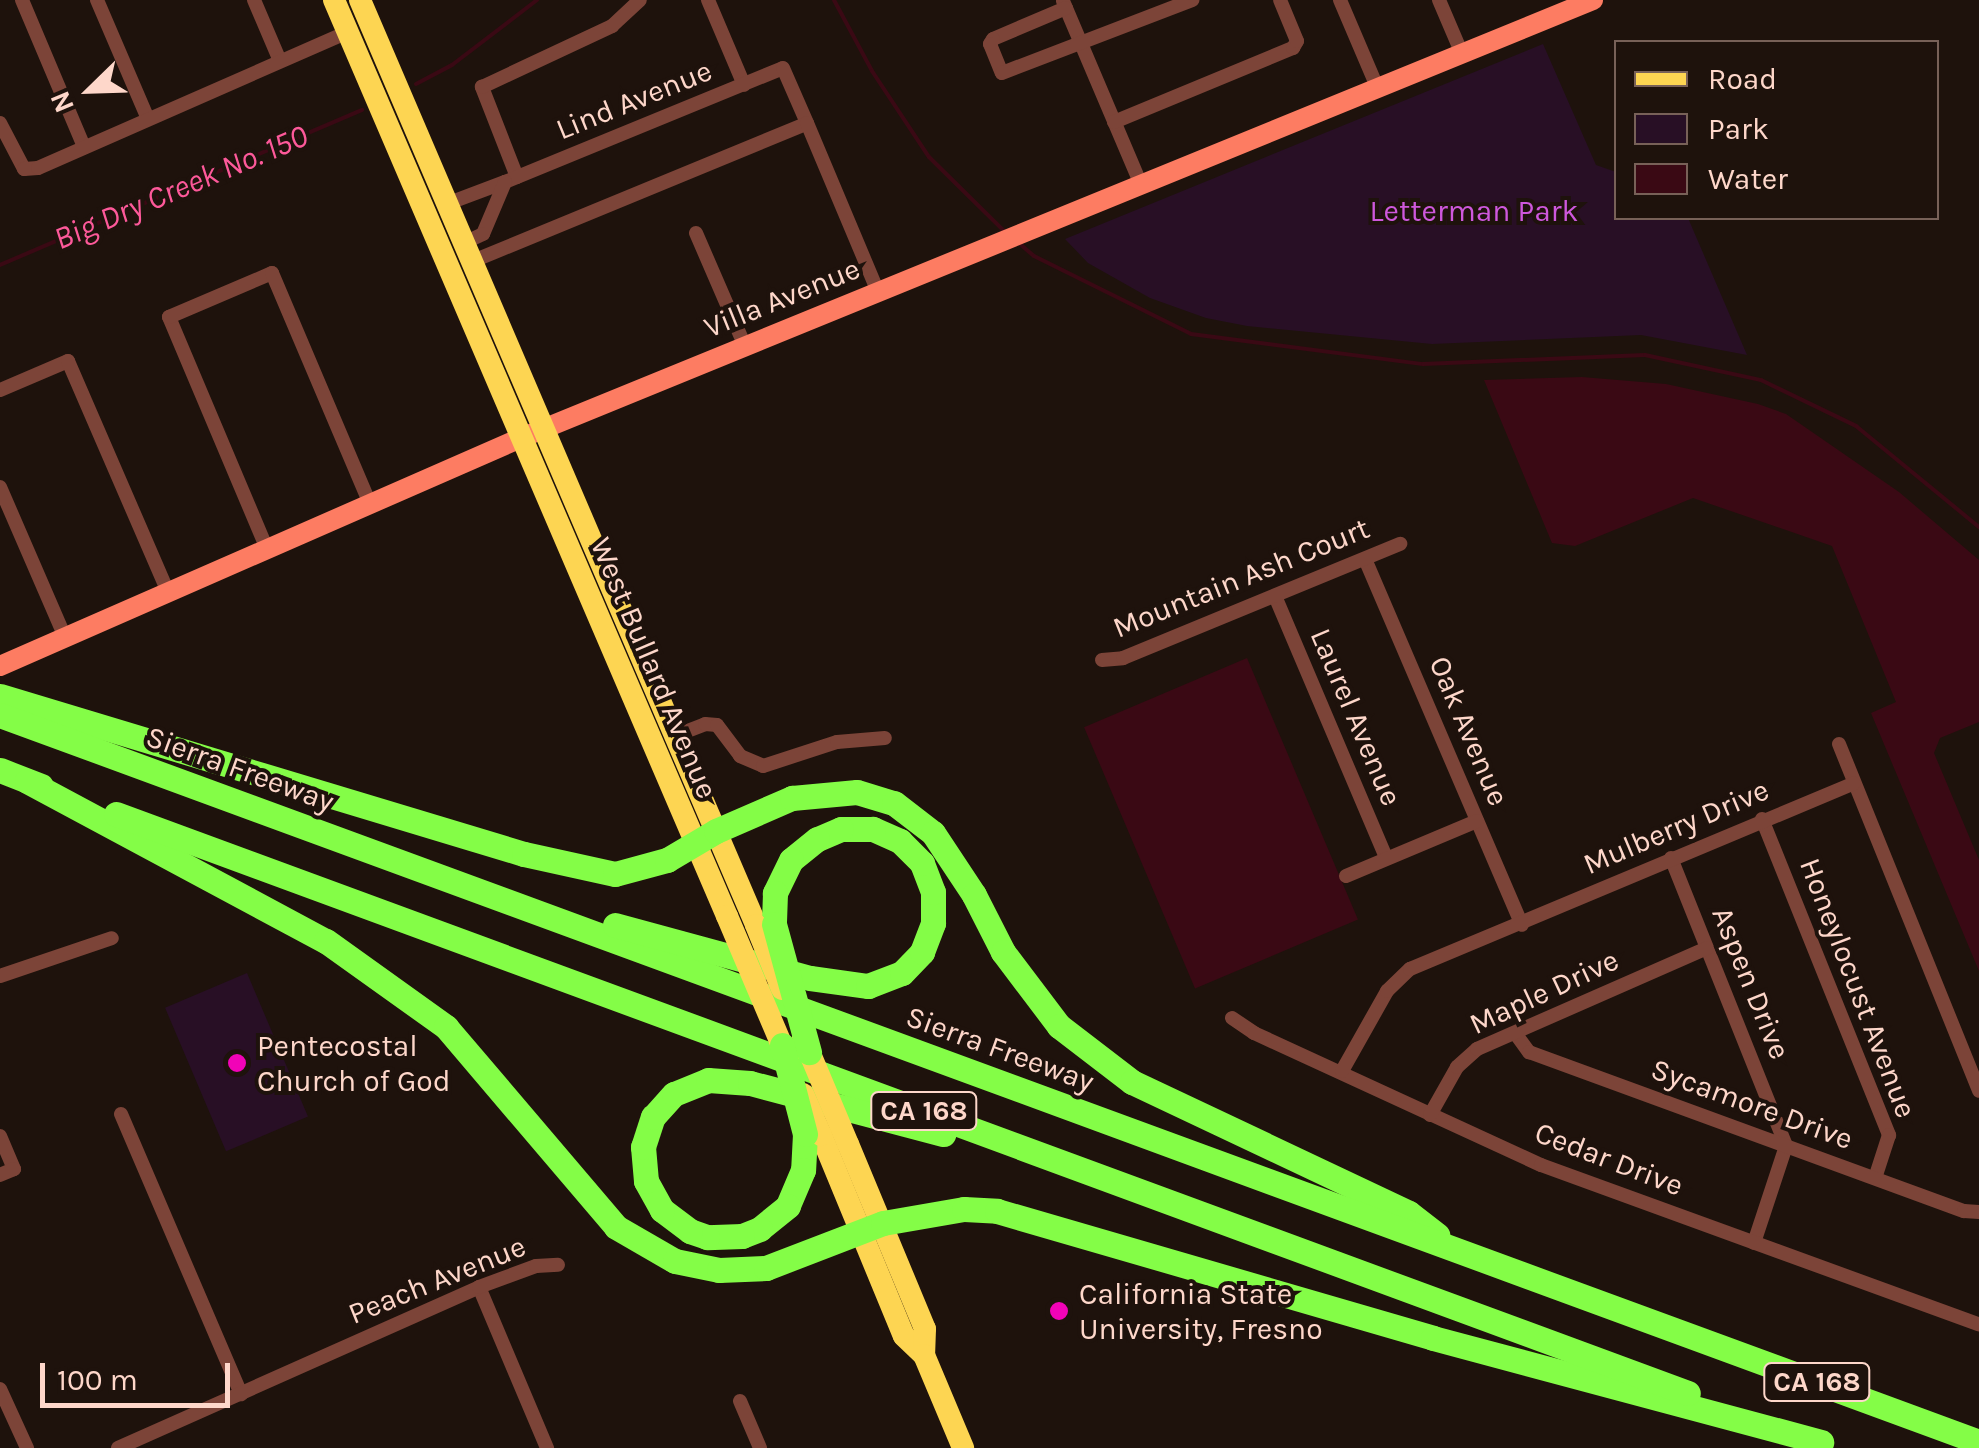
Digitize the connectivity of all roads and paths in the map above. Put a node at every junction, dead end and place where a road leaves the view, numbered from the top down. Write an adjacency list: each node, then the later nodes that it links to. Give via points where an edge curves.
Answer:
1 (22, 0): 25 (street)
2 (96, 0): 20 (street)
3 (254, 0): 17 (street)
4 (334, 0): 14 (main road, West Bullard Avenue)
5 (360, 0): 24 (main road, West Bullard Avenue)
6 (640, 0): 26 (street, via 612,26 482,86)
7 (708, 0): 18 (street)
8 (1192, 0): 15 (street)
9 (1280, 0): 21 (street, via 1296,42 1292,48)
10 (1340, 0): 19 (street)
11 (1439, 0): 16 (street)
12 (1594, 0): 16 (main road, Villa Avenue)
13 (1064, 4): 15 (street); 15 (street, via 993,39 1002,73)
14 (348, 32): 17 (street); 24 (main road, via 364,38); 34 (main road, West Bullard Avenue)
15 (1081, 45): 21 (street)
16 (1462, 54): 19 (main road, Villa Avenue)
17 (280, 61): 20 (street)
18 (744, 85): 22 (street, Lind Avenue, via 784,68); 26 (street, Lind Avenue)
19 (1378, 89): 27 (main road, Villa Avenue)
20 (148, 119): 25 (street)
21 (1114, 122): 27 (street)
22 (807, 123): 30 (street); 31 (street)
23 (0, 124): 25 (street, via 24,169)
24 (418, 135): 28 (main road, West Bullard Avenue)
25 (84, 148)
26 (511, 179): 28 (street, Lind Avenue); 30 (street)
27 (1141, 185): 31 (main road, Villa Avenue)
28 (450, 203): 30 (main road, West Bullard Avenue)
29 (696, 233): 32 (street)
30 (469, 252): 34 (main road, West Bullard Avenue)
31 (878, 292): 32 (main road, Villa Avenue)
32 (744, 346): 34 (main road, Villa Avenue)
33 (0, 390): 40 (street, via 68,361)
34 (532, 433): 36 (main road, Villa Avenue); 42 (main road, West Bullard Avenue); 48 (main road, West Bullard Avenue)
35 (0, 488): 43 (street)
36 (370, 504): 38 (main road, Villa Avenue); 38 (street, via 272,273 169,316)
37 (1400, 544): 39 (street, Mountain Ash Court)
38 (268, 549): 40 (main road, Villa Avenue)
39 (1366, 559): 41 (street, Mountain Ash Court); 55 (street, Oak Avenue)
40 (168, 592): 43 (main road, Villa Avenue)
41 (1275, 596): 44 (street, Mountain Ash Court, via 1123,658); 57 (street, Laurel Avenue)
42 (606, 632): 48 (main road, via 663,729); 56 (main road, West Bullard Avenue)
43 (65, 638): 45 (main road, Villa Avenue)
44 (1102, 660)
45 (0, 666)
46 (0, 696): 56 (highway, via 577,868 615,874 642,869)
47 (0, 716): 60 (highway, Sierra Freeway / CA 168)
48 (677, 735): 49 (street, via 717,724 740,756 763,766 836,742); 56 (main road, West Bullard Avenue)
49 (884, 738)
50 (1839, 744): 53 (street)
51 (0, 770): 52 (highway, CA 168)
52 (27, 781): 78 (highway, CA 168); 81 (highway, via 326,940 446,1028 603,1214 650,1250 696,1266 744,1270 797,1260)
53 (1854, 783): 54 (street, Mulberry Drive); 71 (street)
54 (1762, 819): 58 (street, Mulberry Drive); 79 (street, Honeylocust Avenue, via 1889,1136)
55 (1477, 821): 57 (street); 62 (street, Oak Avenue)
56 (707, 839): 61 (main road, West Bullard Avenue); 68 (main road, West Bullard Avenue, bridge, via 727,916); 83 (highway, via 792,798 858,792 894,803 933,833 1004,952 1059,1026 1132,1082 1408,1213)
57 (1386, 858): 59 (street)
58 (1672, 858): 62 (street, Mulberry Drive); 64 (street, Aspen Drive)
59 (1346, 876)
60 (461, 884): 61 (highway, via 810,978 868,986 902,973 922,952 933,923 933,892 922,864 900,841 873,829 841,829 791,860); 83 (highway, Sierra Freeway / CA 168)
61 (765, 924): 69 (highway, bridge)
62 (1522, 925): 70 (street, Mulberry Drive, via 1410,969 1387,991)
63 (112, 938): 65 (street)
64 (1707, 948): 67 (street, Maple Drive); 76 (street, Aspen Drive)
65 (0, 976)
66 (1232, 1018): 70 (street, Cedar Drive)
67 (1515, 1033): 73 (street, Maple Drive, via 1478,1049 1457,1068); 76 (street, Sycamore Drive, via 1530,1052)
68 (782, 1045): 74 (highway, bridge)
69 (810, 1052): 81 (main road, bridge, via 848,1144)
70 (1342, 1071): 73 (street, Cedar Drive)
71 (1979, 1092)
72 (121, 1114): 88 (street)
73 (1430, 1115): 82 (street, Cedar Drive, via 1541,1165)
74 (813, 1135): 78 (highway, via 788,1206 742,1236 707,1238 690,1231 662,1210 646,1181 644,1147 662,1105 688,1086 727,1078); 81 (main road)
75 (0, 1136): 77 (street, via 14,1169)
76 (1786, 1146): 79 (street, Sycamore Drive); 82 (street)
77 (0, 1175)
78 (1105, 1176): 91 (highway, CA 168)
79 (1875, 1178): 80 (street, Sycamore Drive)
80 (1979, 1212)
81 (872, 1228): 91 (highway, via 964,1209 997,1210); 96 (main road, via 904,1336 924,1355)
82 (1754, 1243): 86 (street, Cedar Drive)
83 (1456, 1250): 90 (highway, Sierra Freeway / CA 168)
84 (558, 1265): 85 (street, Peach Avenue)
85 (479, 1287): 88 (street, Peach Avenue); 94 (street)
86 (1979, 1324)
87 (0, 1389): 92 (street)
88 (241, 1394): 93 (street, Peach Avenue)
89 (740, 1401): 95 (street)
90 (1979, 1442)
91 (1829, 1445)
92 (27, 1448)
93 (118, 1448)
94 (547, 1448)
95 (760, 1448)
96 (963, 1448)

